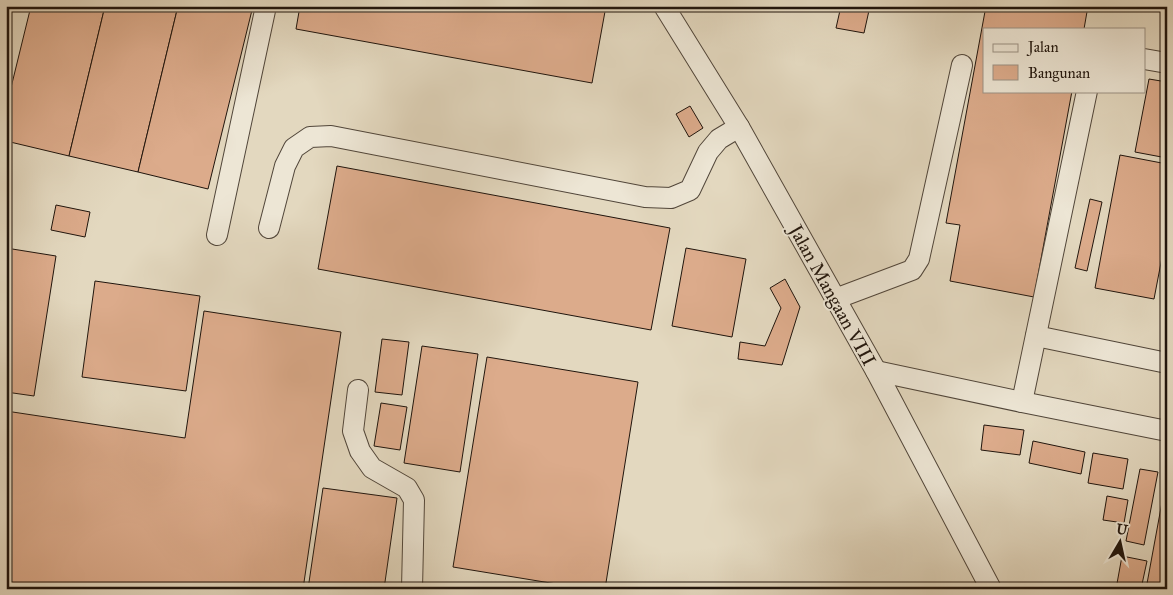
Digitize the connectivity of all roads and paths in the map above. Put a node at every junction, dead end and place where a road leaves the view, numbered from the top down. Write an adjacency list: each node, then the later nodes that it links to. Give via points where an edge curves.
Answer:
1 (266, 6): 9 (street)
2 (664, 6): 7 (street, Jalan Mangaan VIII)
3 (1146, 59): 4 (street)
4 (1167, 63)
5 (962, 66): 10 (street, via 919,260 912,270)
6 (1087, 92): 11 (street)
7 (739, 127): 8 (street, via 720,139 708,152 690,190 671,198 645,197 331,136 310,137 294,148 285,166); 10 (street, Jalan Mangaan VIII)
8 (269, 228)
9 (217, 235)
10 (835, 299): 13 (street, Jalan Mangaan VIII)
11 (1036, 336): 12 (street); 15 (street)
12 (1167, 363)
13 (876, 371): 15 (street); 18 (street, Jalan Mangaan VIII)
14 (358, 390): 17 (street, via 353,431 360,451 372,468 407,488 414,500)
15 (1022, 402): 16 (street)
16 (1167, 431)
17 (412, 589)
18 (991, 589)

